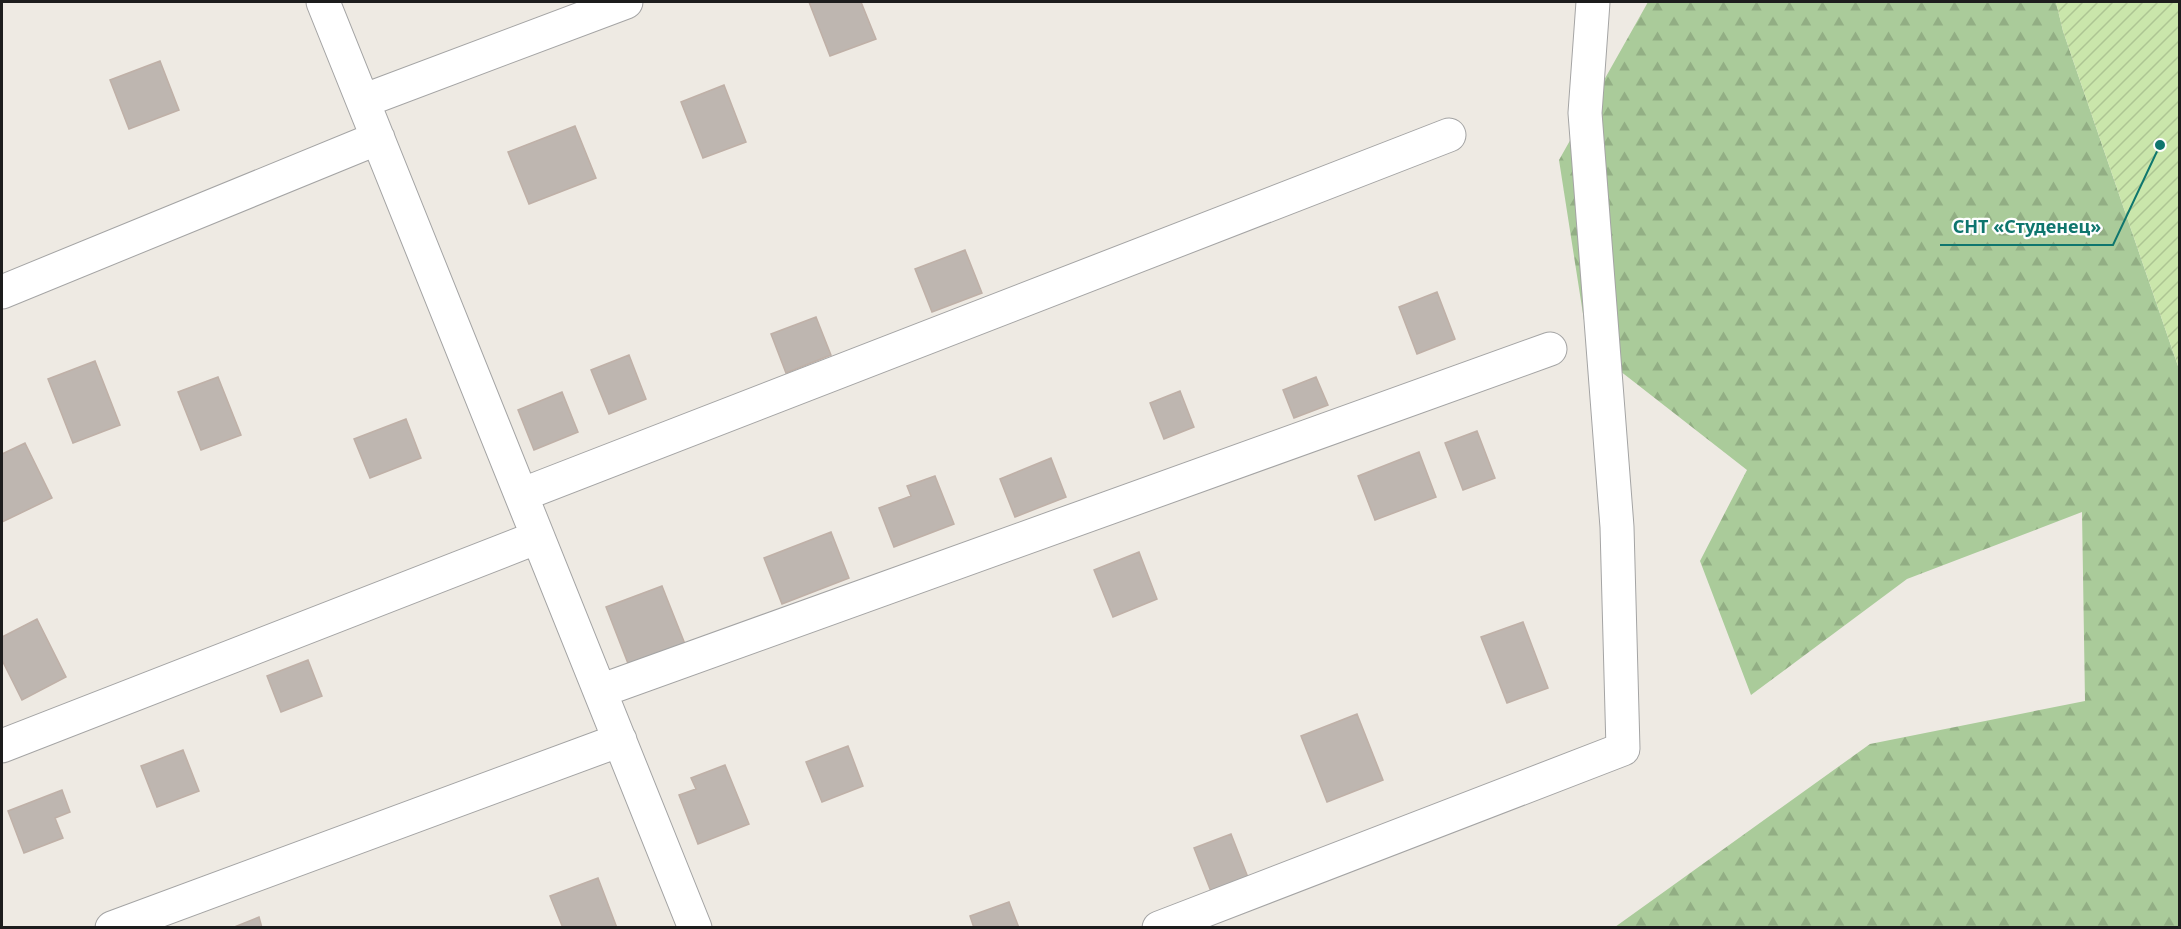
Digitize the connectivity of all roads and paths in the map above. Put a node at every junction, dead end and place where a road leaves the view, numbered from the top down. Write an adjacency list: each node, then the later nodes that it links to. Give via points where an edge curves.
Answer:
1 (323, 2): 4 (street)
2 (626, 2): 4 (street)
3 (1593, 2): 16 (street, via 1586,113 1617,527 1623,749)
4 (363, 101): 6 (street)
5 (1449, 135): 9 (street)
6 (378, 138): 7 (street); 9 (street)
7 (2, 292)
8 (1550, 349): 11 (street)
9 (521, 495): 10 (street)
10 (538, 537): 11 (street); 13 (street)
11 (600, 691): 12 (street)
12 (620, 740): 14 (street); 15 (street)
13 (2, 746)
14 (112, 927)
15 (695, 927)
16 (1159, 927)

